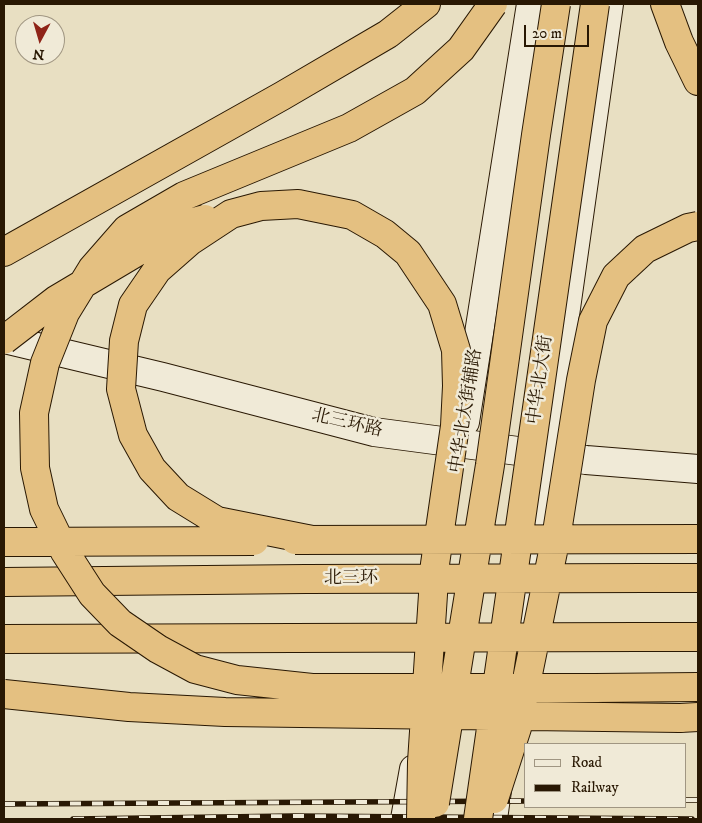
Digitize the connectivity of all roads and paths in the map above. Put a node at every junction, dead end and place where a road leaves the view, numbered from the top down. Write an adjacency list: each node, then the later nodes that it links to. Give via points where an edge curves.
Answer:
1 (426, 4): 11 (highway, via 380,39)
2 (493, 4): 23 (highway, bridge, via 461,49 415,91 349,128 184,196 127,229 87,277 65,314 45,363 34,413 35,468 44,509 65,552 92,594 120,623 158,649 195,668 236,680 312,688)
3 (532, 4): 13 (main road, 中华北大街辅路)
4 (556, 4): 28 (highway, bridge, via 490,466)
5 (595, 4): 29 (highway, 中华北大街, bridge)
6 (609, 4): 14 (main road)
7 (665, 4): 8 (highway, via 678,42)
8 (698, 81)
9 (261, 206): 12 (highway, bridge, via 182,225 56,300); 17 (highway, bridge, via 232,214 190,241 157,270 133,305 124,341 121,389 133,435 152,469 178,497 217,521); 27 (highway, bridge, via 298,204 352,215 385,234 408,253 442,304 456,350 455,426 435,564 422,762)
10 (698, 226): 30 (highway, bridge, via 645,249 616,276 594,321 581,380 557,532 517,728)
11 (4, 252)
12 (4, 339): 13 (main road, 北三环路, via 374,432)
13 (462, 444): 14 (main road, 北三环路); 26 (main road, 中华北大街辅路)
14 (545, 455): 15 (main road, 北三环路); 31 (main road)
15 (698, 469)
16 (698, 539): 17 (highway, bridge)
17 (312, 540): 18 (highway, bridge)
18 (4, 542)
19 (698, 578): 20 (highway, 北三环, bridge)
20 (4, 582)
21 (698, 637): 22 (highway, bridge)
22 (4, 639)
23 (698, 686)
24 (4, 694): 25 (highway, bridge, via 129,707 225,712)
25 (698, 718)
26 (405, 819)
27 (422, 819)
28 (433, 819)
29 (478, 819)
30 (488, 819)
31 (493, 819)

